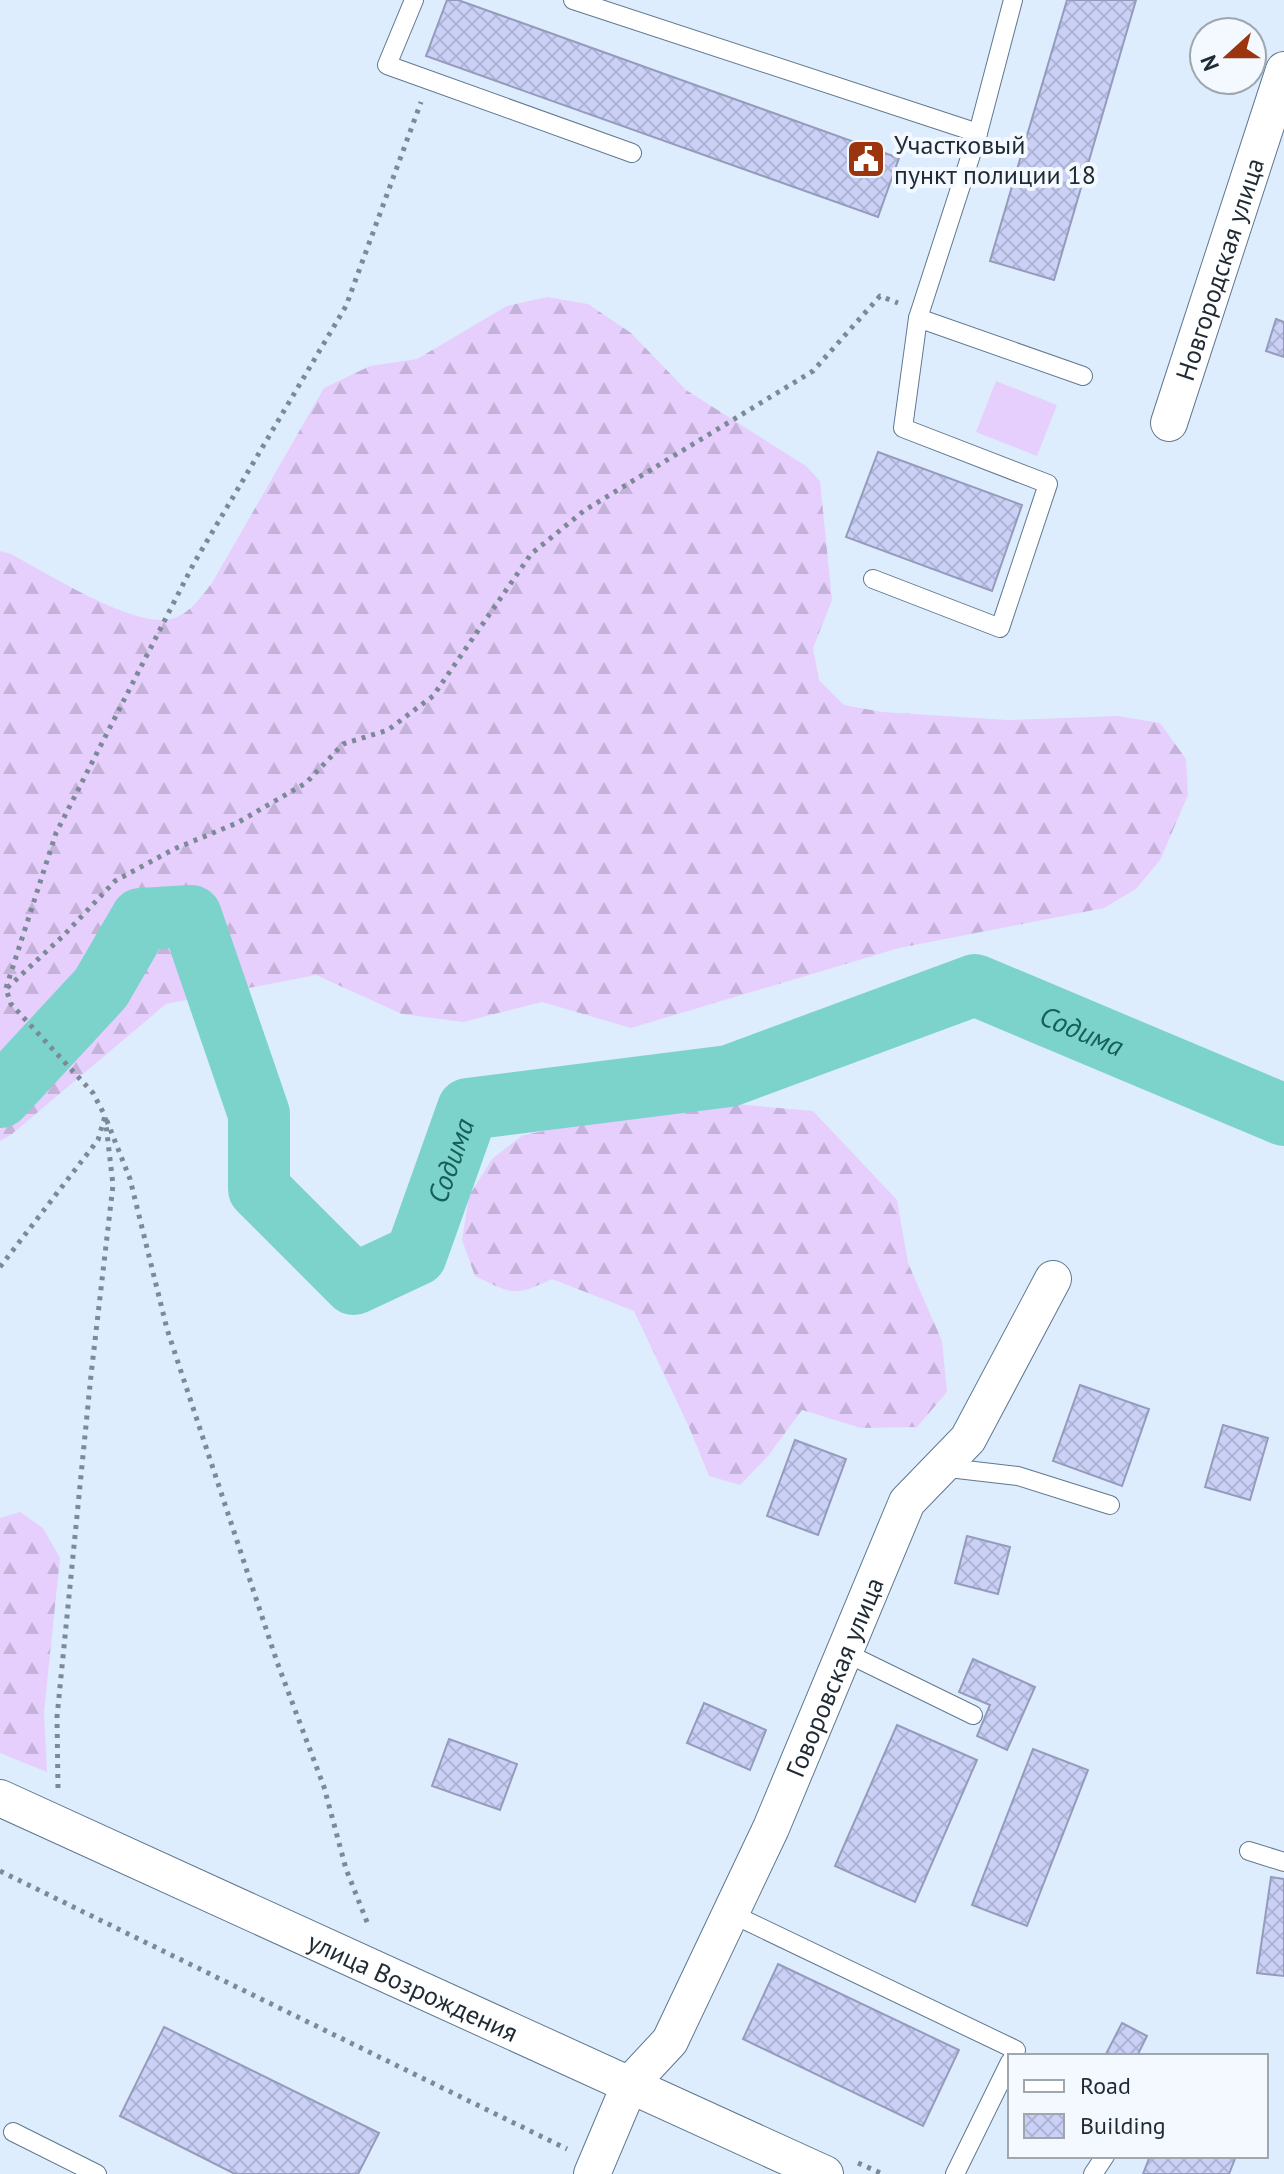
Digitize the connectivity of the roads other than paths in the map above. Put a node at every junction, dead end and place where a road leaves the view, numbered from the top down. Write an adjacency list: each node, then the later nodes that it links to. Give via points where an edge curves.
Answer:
1 (414, 0): 6 (lane, via 387,65)
2 (573, 0): 5 (lane)
3 (1013, 0): 5 (lane)
4 (1284, 70): 9 (street, Новгородская улица)
5 (978, 133): 7 (lane)
6 (632, 153)
7 (919, 315): 8 (lane); 10 (lane, via 903,428 1048,484 1000,628)
8 (1083, 376)
9 (1169, 423)
10 (873, 579)
11 (1053, 1279): 12 (street, Говоровская улица, via 968,1439)
12 (940, 1467): 13 (lane, via 1018,1476); 14 (street, Говоровская улица, via 907,1502)
13 (1110, 1505)
14 (844, 1652): 15 (lane); 19 (street, Говоровская улица)
15 (973, 1715)
16 (0, 1798): 22 (street, улица Возрождения)
17 (1249, 1851): 18 (lane)
18 (1284, 1862)
19 (730, 1913): 20 (lane, via 1016,2050); 22 (street, Говоровская улица, via 670,2041)
20 (1014, 2054)
21 (1008, 2066): 27 (lane)
22 (630, 2084): 24 (street); 26 (street, улица Возрождения)
23 (13, 2132): 25 (lane)
24 (594, 2169)
25 (97, 2174)
26 (825, 2174)
27 (955, 2174)

